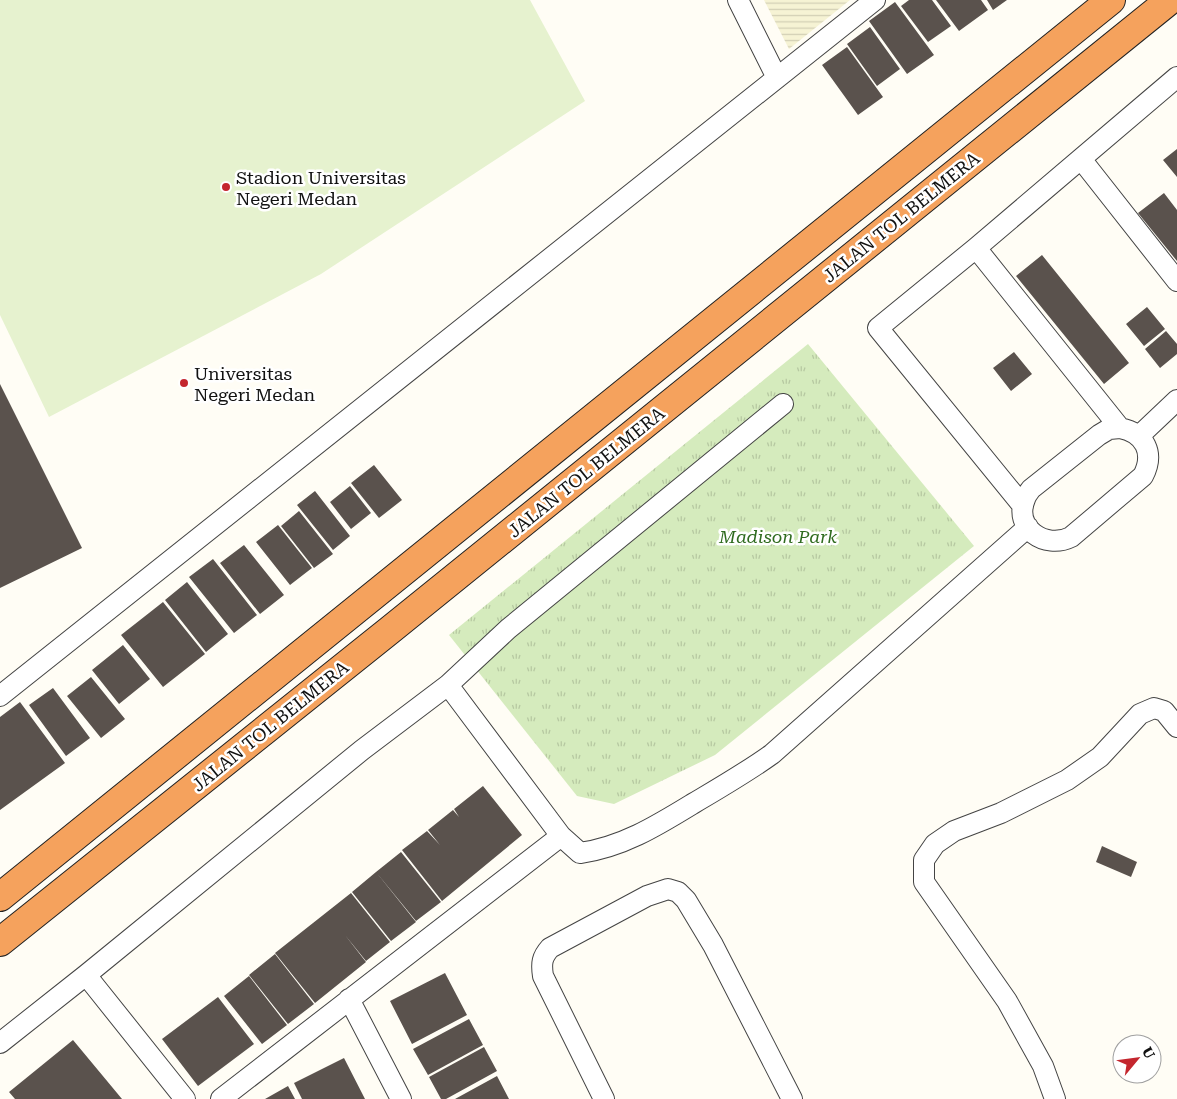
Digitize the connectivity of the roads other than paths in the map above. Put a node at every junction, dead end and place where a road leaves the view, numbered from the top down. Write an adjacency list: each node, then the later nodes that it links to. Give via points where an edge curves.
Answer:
1 (738, 0): 6 (street)
2 (875, 0): 6 (street)
3 (1111, 0): 20 (highway, JALAN TOL BELMERA)
4 (1170, 0): 21 (highway, JALAN TOL BELMERA)
5 (1177, 77): 7 (street)
6 (777, 78): 17 (street)
7 (1081, 159): 8 (street); 9 (street)
8 (976, 248): 12 (street); 14 (street, via 878,328)
9 (1177, 281)
10 (1177, 400): 13 (street)
11 (784, 404): 16 (street, via 508,630)
12 (1120, 428): 13 (street); 14 (street, via 1109,429 1099,435 1031,489)
13 (1138, 436): 15 (street, via 1148,455 1143,476 1071,537 1063,541 1044,540)
14 (1023, 506): 15 (street)
15 (1028, 527): 19 (street, via 779,749 747,771 645,833 598,851 580,853)
16 (448, 685): 19 (street); 22 (street, via 362,750)
17 (0, 696)
18 (1177, 727): 30 (street, via 1164,711 1154,708 1140,714 1100,757 1067,780 954,831 935,844 924,860 924,882 1007,1001 1043,1066)
19 (560, 836): 23 (street)
20 (0, 897)
21 (0, 942)
22 (86, 975): 24 (street); 25 (street)
23 (349, 999): 26 (street); 27 (street)
24 (0, 1043)
25 (185, 1099)
26 (221, 1099)
27 (401, 1099)
28 (604, 1099): 29 (street, via 543,976 543,956 550,948 647,896 668,890 678,892 686,900 713,945)
29 (792, 1099)
30 (1056, 1099)

